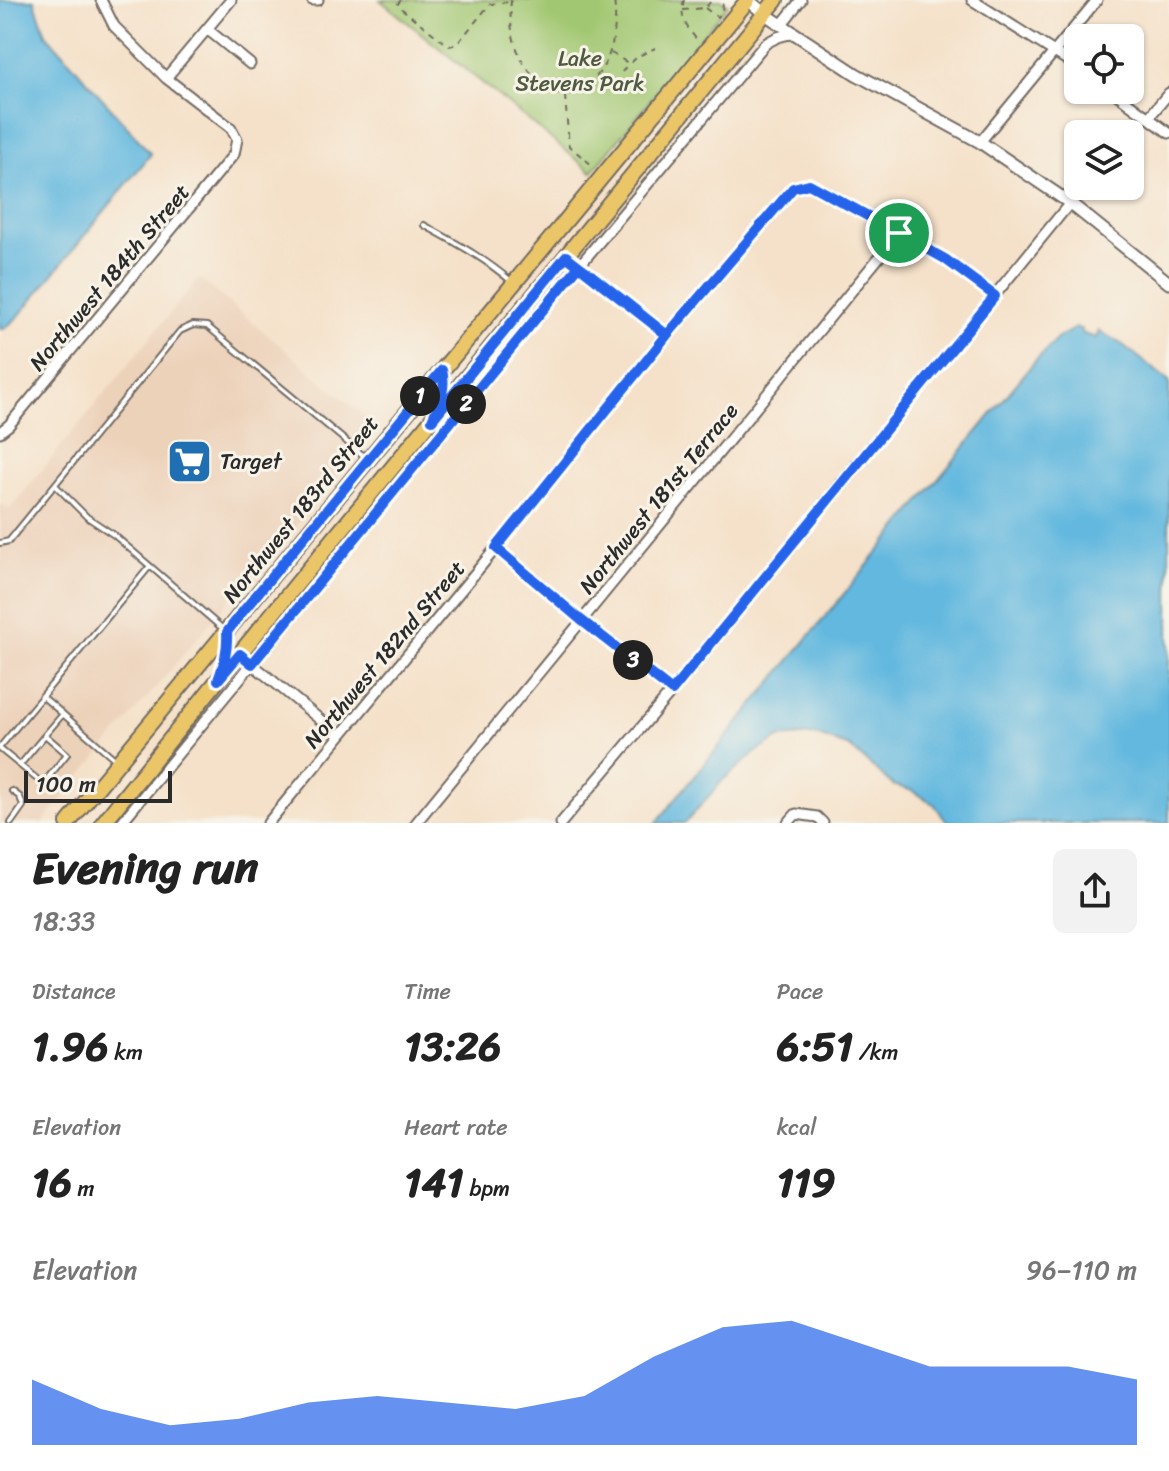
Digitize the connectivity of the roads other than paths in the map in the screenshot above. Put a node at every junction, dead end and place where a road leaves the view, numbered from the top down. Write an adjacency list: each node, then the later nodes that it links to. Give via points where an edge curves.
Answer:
1 (101, 0): 15 (street, via 114,26)
2 (231, 0): 10 (street)
3 (748, 0): 8 (street); 26 (main road, Northwest 183rd Street)
4 (776, 0): 8 (main road, Northwest 183rd Street)
5 (801, 0): 9 (street)
6 (972, 0): 12 (street)
7 (1097, 0): 12 (street)
8 (765, 14): 9 (street); 24 (main road, Northwest 183rd Street)
9 (782, 24): 11 (street)
10 (207, 29): 14 (street); 15 (street)
11 (798, 34): 20 (street, via 856,74); 25 (street, via 774,37 765,44)
12 (1055, 51): 13 (street); 20 (street)
13 (1064, 57)
14 (250, 64)
15 (166, 78): 32 (street, Northwest 184th Street, via 231,128 237,139 234,154)
16 (1169, 93): 18 (street)
17 (1131, 104): 18 (street)
18 (1149, 117): 19 (street)
19 (1169, 133)
20 (980, 142): 21 (street)
21 (1070, 203): 27 (street); 28 (street)
22 (424, 225): 26 (lane, via 489,262)
23 (899, 233): 28 (street); 29 (street, Northwest 182nd Street, via 809,184 793,188); 39 (street, Northwest 181st Terrace)
24 (566, 256): 25 (street); 31 (main road, Northwest 183rd Street)
25 (579, 266): 29 (street); 42 (street)
26 (513, 283): 30 (main road, Northwest 183rd Street)
27 (1169, 283)
28 (995, 296): 44 (street)
29 (667, 335): 36 (street, Northwest 182nd Street)
30 (442, 370): 31 (main road, via 444,389); 33 (main road, Northwest 183rd Street)
31 (432, 420): 41 (main road, Northwest 183rd Street)
32 (0, 432)
33 (368, 460): 34 (lane, via 207,326 193,325 180,331); 38 (main road, Northwest 183rd Street)
34 (55, 485): 35 (lane, via 9,541); 37 (lane)
35 (0, 543)
36 (496, 548): 39 (street); 48 (street, Northwest 182nd Street)
37 (150, 566): 40 (lane); 45 (lane)
38 (240, 615): 40 (main road, Northwest 183rd Street); 41 (main road)
39 (581, 620): 44 (street); 58 (street, Northwest 181st Terrace)
40 (227, 632): 43 (main road); 50 (main road, Northwest 183rd Street)
41 (240, 654): 42 (street); 43 (main road, Northwest 183rd Street)
42 (252, 664): 48 (street); 56 (street)
43 (218, 680): 55 (main road, Northwest 183rd Street)
44 (672, 691): 59 (street)
45 (42, 696): 46 (lane); 49 (lane)
46 (63, 714): 47 (lane); 50 (lane)
47 (45, 735): 51 (lane); 51 (lane, via 67,754 43,784)
48 (340, 736): 57 (street, Northwest 182nd Street)
49 (0, 748): 51 (lane)
50 (119, 762): 54 (main road, Northwest 183rd Street)
51 (20, 765)
52 (12, 791): 53 (lane, via 23,806)
53 (11, 823)
54 (68, 823)
55 (103, 823)
56 (121, 823)
57 (268, 823)
58 (416, 823)
59 (561, 823)
60 (788, 823): 61 (street, via 796,814)
61 (823, 823)

